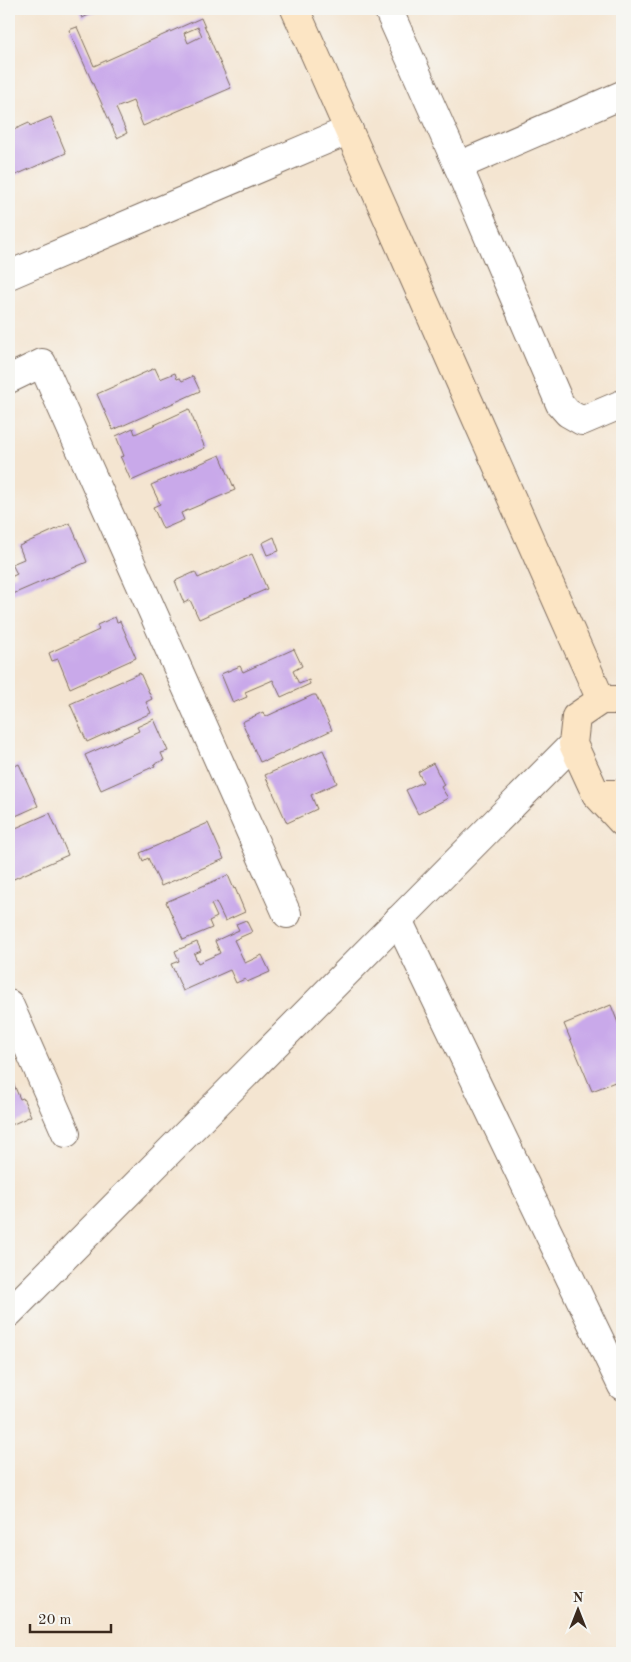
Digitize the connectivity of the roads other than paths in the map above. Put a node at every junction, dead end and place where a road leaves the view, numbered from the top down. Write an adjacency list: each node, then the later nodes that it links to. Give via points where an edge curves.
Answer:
1 (295, 9): 4 (street)
2 (388, 9): 5 (street)
3 (622, 95): 5 (street)
4 (349, 130): 6 (street); 9 (street)
5 (458, 166): 8 (street, via 560,404 582,421)
6 (9, 275)
7 (9, 379): 13 (street, via 42,363)
8 (622, 404)
9 (612, 700): 10 (street, via 576,716)
10 (573, 744): 11 (street); 14 (street)
11 (609, 794): 12 (street)
12 (622, 822)
13 (287, 914)
14 (398, 920): 17 (street); 18 (street)
15 (9, 1004): 16 (street)
16 (66, 1134)
17 (9, 1313)
18 (622, 1386)

